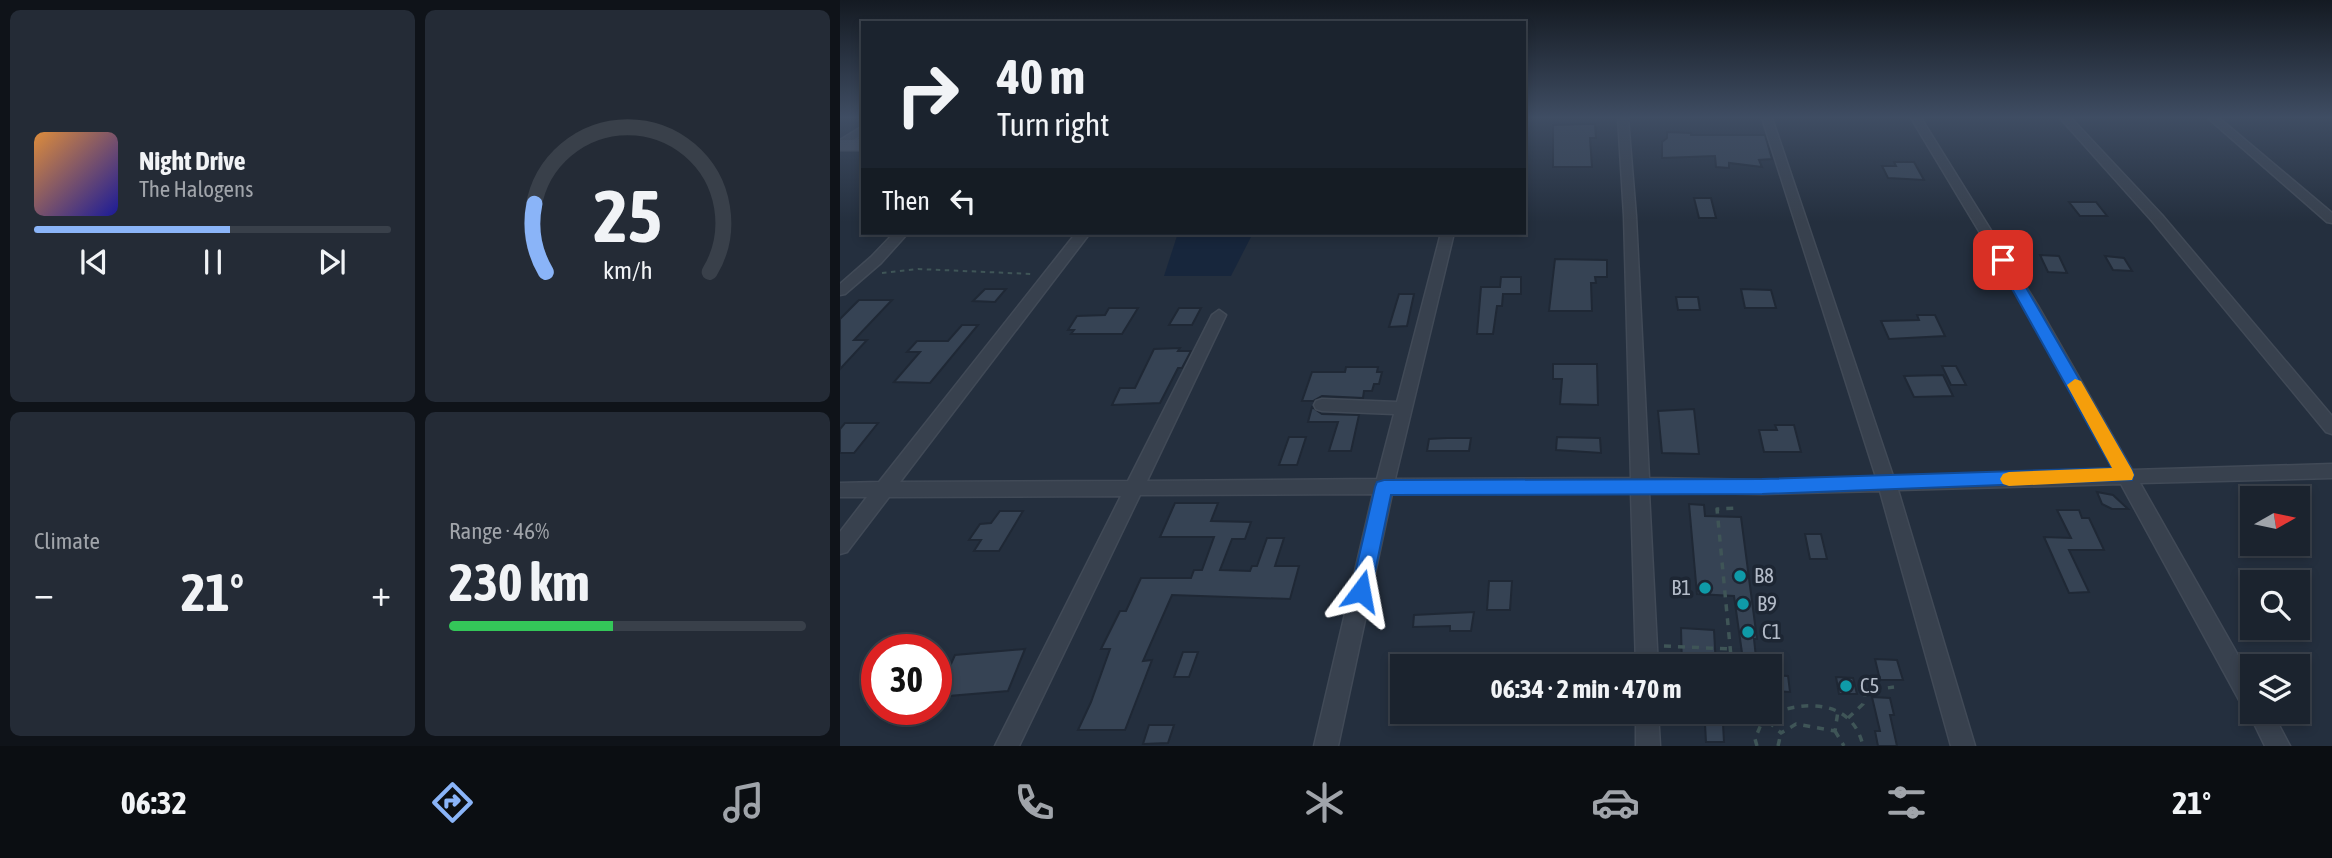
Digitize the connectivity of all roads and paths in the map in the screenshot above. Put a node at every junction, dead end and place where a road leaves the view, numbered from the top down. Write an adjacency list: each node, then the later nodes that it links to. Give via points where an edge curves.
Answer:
1 (1625, 153): 21 (street)
2 (1778, 153): 20 (street)
3 (1937, 153): 19 (street, via 2031,306)
4 (2097, 153): 17 (street)
5 (2254, 153): 6 (street)
6 (2332, 219)
7 (899, 235): 10 (street)
8 (1081, 235): 11 (street)
9 (1447, 235): 16 (street)
10 (858, 275): 11 (path, via 918,269); 12 (street); 13 (street)
11 (1050, 275): 24 (street)
12 (840, 276)
13 (840, 291)
14 (1219, 315): 22 (street)
15 (1322, 405): 16 (street)
16 (1404, 408): 23 (street)
17 (2332, 428)
18 (2332, 471): 19 (street)
19 (2125, 475): 20 (street); 32 (street)
20 (1887, 484): 21 (street); 50 (street)
21 (1638, 485): 23 (street); 28 (street)
22 (1136, 487): 23 (street); 24 (street); 43 (street)
23 (1384, 487): 44 (street)
24 (884, 489): 25 (street); 27 (street)
25 (840, 490)
26 (1738, 508): 29 (path, via 1717,509)
27 (840, 546)
28 (1647, 645): 29 (path); 30 (street)
29 (1730, 649): 31 (path)
30 (1647, 654)
31 (1730, 654)
32 (2240, 680)
33 (1894, 687): 36 (path, via 1866,691 1863,704)
34 (1782, 707): 35 (path, via 1814,702)
35 (1838, 711): 36 (path); 41 (path)
36 (1848, 718): 49 (path)
37 (1647, 724): 45 (street)
38 (1761, 724): 46 (path)
39 (1771, 724): 42 (path)
40 (2266, 724): 51 (street)
41 (1835, 731): 42 (path, via 1796,724); 48 (path)
42 (1781, 733): 47 (path)
43 (1007, 746)
44 (1326, 746)
45 (1648, 746)
46 (1757, 746)
47 (1778, 746)
48 (1844, 746)
49 (1863, 746)
50 (1962, 746)
51 (2278, 746)

